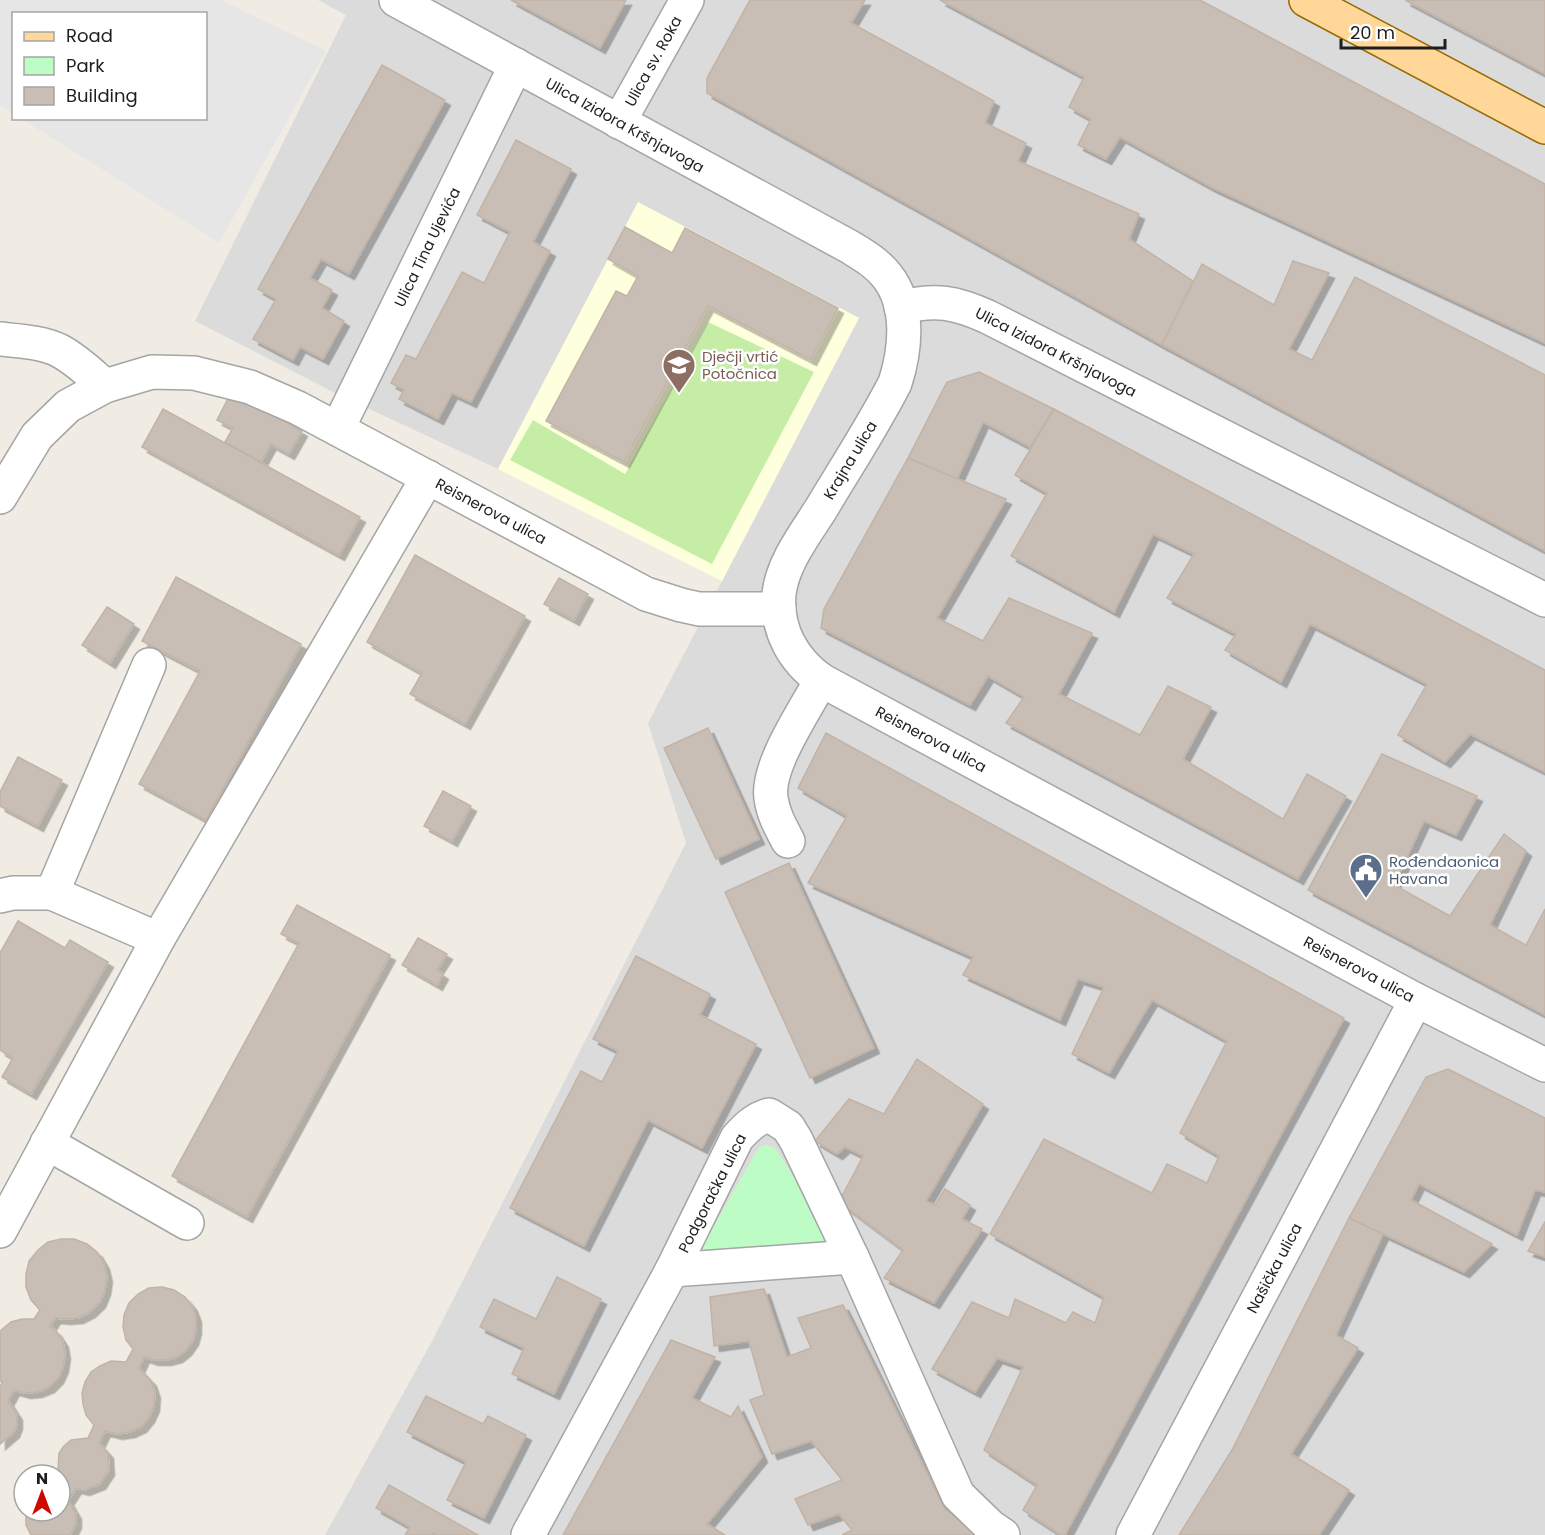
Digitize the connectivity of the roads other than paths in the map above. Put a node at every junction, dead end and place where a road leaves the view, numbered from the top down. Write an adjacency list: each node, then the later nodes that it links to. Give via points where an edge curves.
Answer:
1 (396, 0): 4 (street, Ulica Izidora Kršnjavoga)
2 (687, 0): 5 (street, Ulica sv. Roka)
3 (1306, 0): 6 (main road)
4 (516, 65): 5 (street, Ulica Izidora Kršnjavoga); 10 (street, Ulica Tina Ujevića)
5 (619, 122): 7 (street, Ulica Izidora Kršnjavoga, via 865,256 887,276)
6 (1545, 127)
7 (901, 307): 13 (street, Ulica Izidora Kršnjavoga, via 948,303 988,317); 14 (street, Krajna ulica, via 904,342 895,383 784,574)
8 (0, 339): 9 (street, via 59,350)
9 (105, 386): 10 (street, Reisnerova ulica, via 152,372 194,373 250,387); 12 (street, Reisnerova ulica, via 68,406 37,436)
10 (338, 428): 11 (street, Reisnerova ulica)
11 (428, 477): 14 (street, Reisnerova ulica, via 646,594 699,609); 20 (street)
12 (0, 497)
13 (1545, 600)
14 (779, 609): 16 (street, Reisnerova ulica, via 789,646 808,671)
15 (149, 665): 18 (street)
16 (821, 680): 17 (street, via 778,759 771,780 770,798); 21 (street, Reisnerova ulica)
17 (788, 841)
18 (52, 893): 19 (street); 20 (street)
19 (0, 896)
20 (158, 939): 23 (street)
21 (1416, 1000): 22 (street, Reisnerova ulica); 30 (street, Našička ulica)
22 (1545, 1065)
23 (47, 1143): 24 (street); 25 (street)
24 (187, 1223)
25 (0, 1231)
26 (852, 1257): 27 (street, Podgoračka ulica); 27 (street, Podgoračka ulica, via 788,1127 769,1115 747,1126 737,1138); 29 (street, Podgoračka ulica, via 958,1495)
27 (672, 1270): 28 (street, Podgoračka ulica)
28 (528, 1535)
29 (1003, 1535)
30 (1133, 1535)

